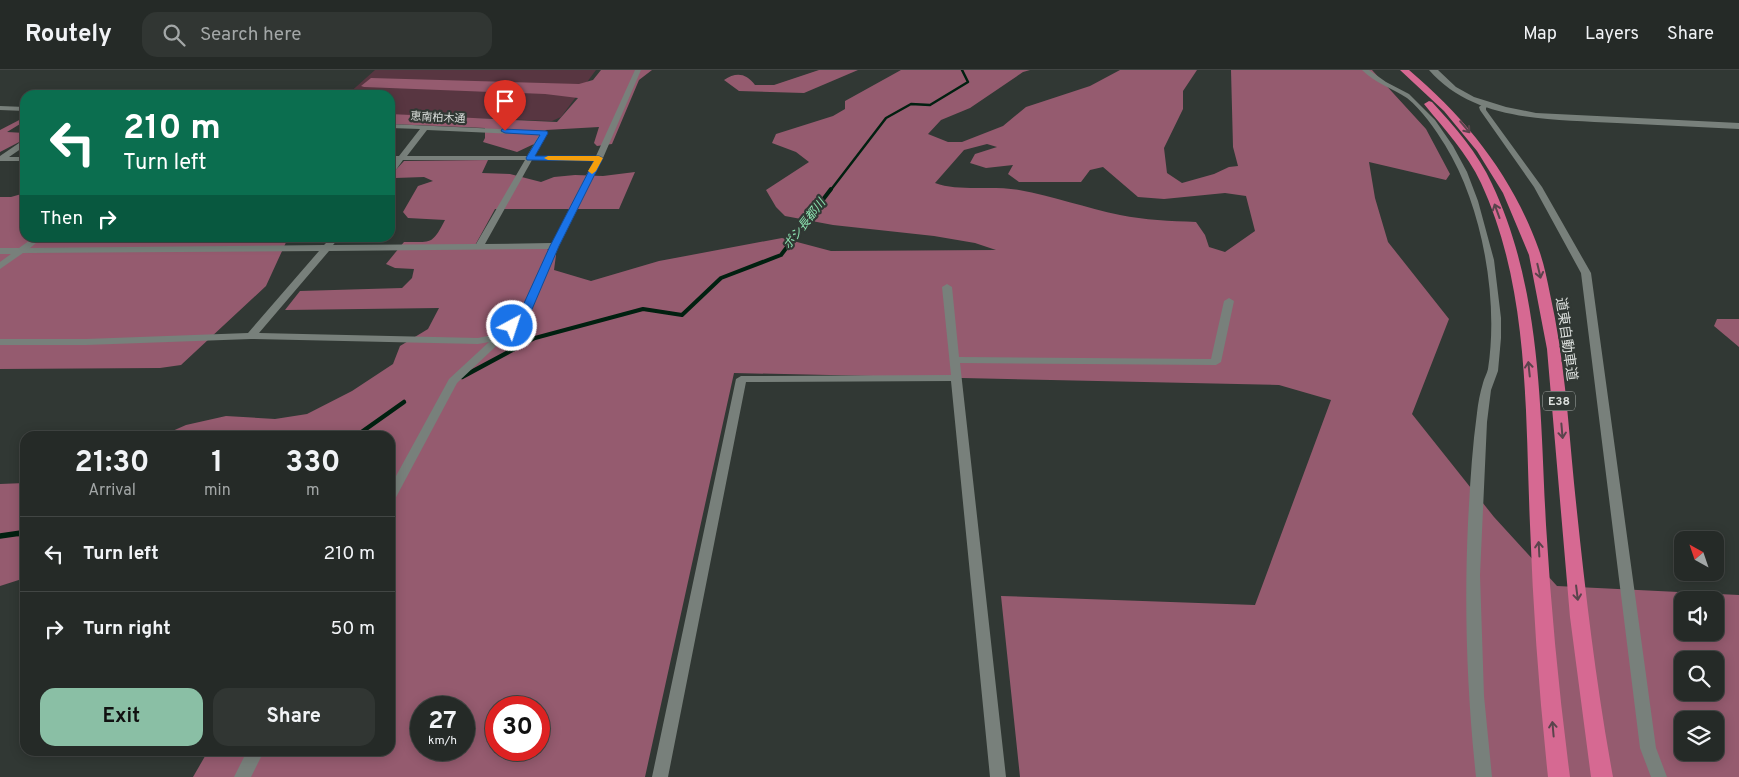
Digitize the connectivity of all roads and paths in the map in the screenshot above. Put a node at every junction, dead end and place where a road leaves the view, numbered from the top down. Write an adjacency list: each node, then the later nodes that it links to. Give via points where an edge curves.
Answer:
1 (638, 70): 16 (street)
2 (1365, 70): 40 (street, via 1411,98 1452,148 1466,175 1478,212 1490,268 1496,319 1493,371 1483,412 1475,505 1472,602 1478,729)
3 (1395, 70): 41 (highway, E38, one-way to 3, via 1540,557 1531,389 1523,313 1509,243 1487,183 1465,148 1443,119)
4 (1404, 70): 42 (highway, 道東自動車道 / E38, one-way to 42, via 1445,106 1484,150 1505,184 1533,248 1549,318 1574,568)
5 (1433, 70): 6 (street, via 1455,90)
6 (1486, 104): 10 (street, via 1536,116); 43 (street, via 1483,110 1544,197 1586,273 1648,748)
7 (0, 108): 8 (street)
8 (20, 109)
9 (395, 126): 11 (street, 恵南柏木通)
10 (1739, 126)
11 (425, 128): 14 (street); 15 (street, 恵南柏木通, via 544,133)
12 (20, 146): 17 (street)
13 (395, 158): 14 (street)
14 (402, 158): 15 (street); 19 (street)
15 (530, 158): 16 (street); 24 (street)
16 (599, 158): 22 (street)
17 (0, 159): 18 (street)
18 (20, 159)
19 (395, 166)
20 (32, 242): 26 (street)
21 (331, 242): 23 (street)
22 (555, 246): 24 (street); 31 (street, via 525,314)
23 (327, 247): 24 (street); 26 (street); 30 (street)
24 (479, 247)
25 (0, 251): 26 (street)
26 (20, 251): 27 (street)
27 (0, 266)
28 (947, 287): 33 (street)
29 (1229, 301): 33 (street, via 1216,362)
30 (251, 336): 31 (street, via 478,341); 32 (street)
31 (499, 338): 35 (street, via 454,381)
32 (0, 342)
33 (956, 360): 34 (street)
34 (956, 378): 38 (street, via 741,379); 39 (street)
35 (395, 489)
36 (253, 756): 37 (street)
37 (242, 777)
38 (660, 777)
39 (998, 777)
40 (1484, 777)
41 (1559, 777)
42 (1602, 777)
43 (1658, 777)

